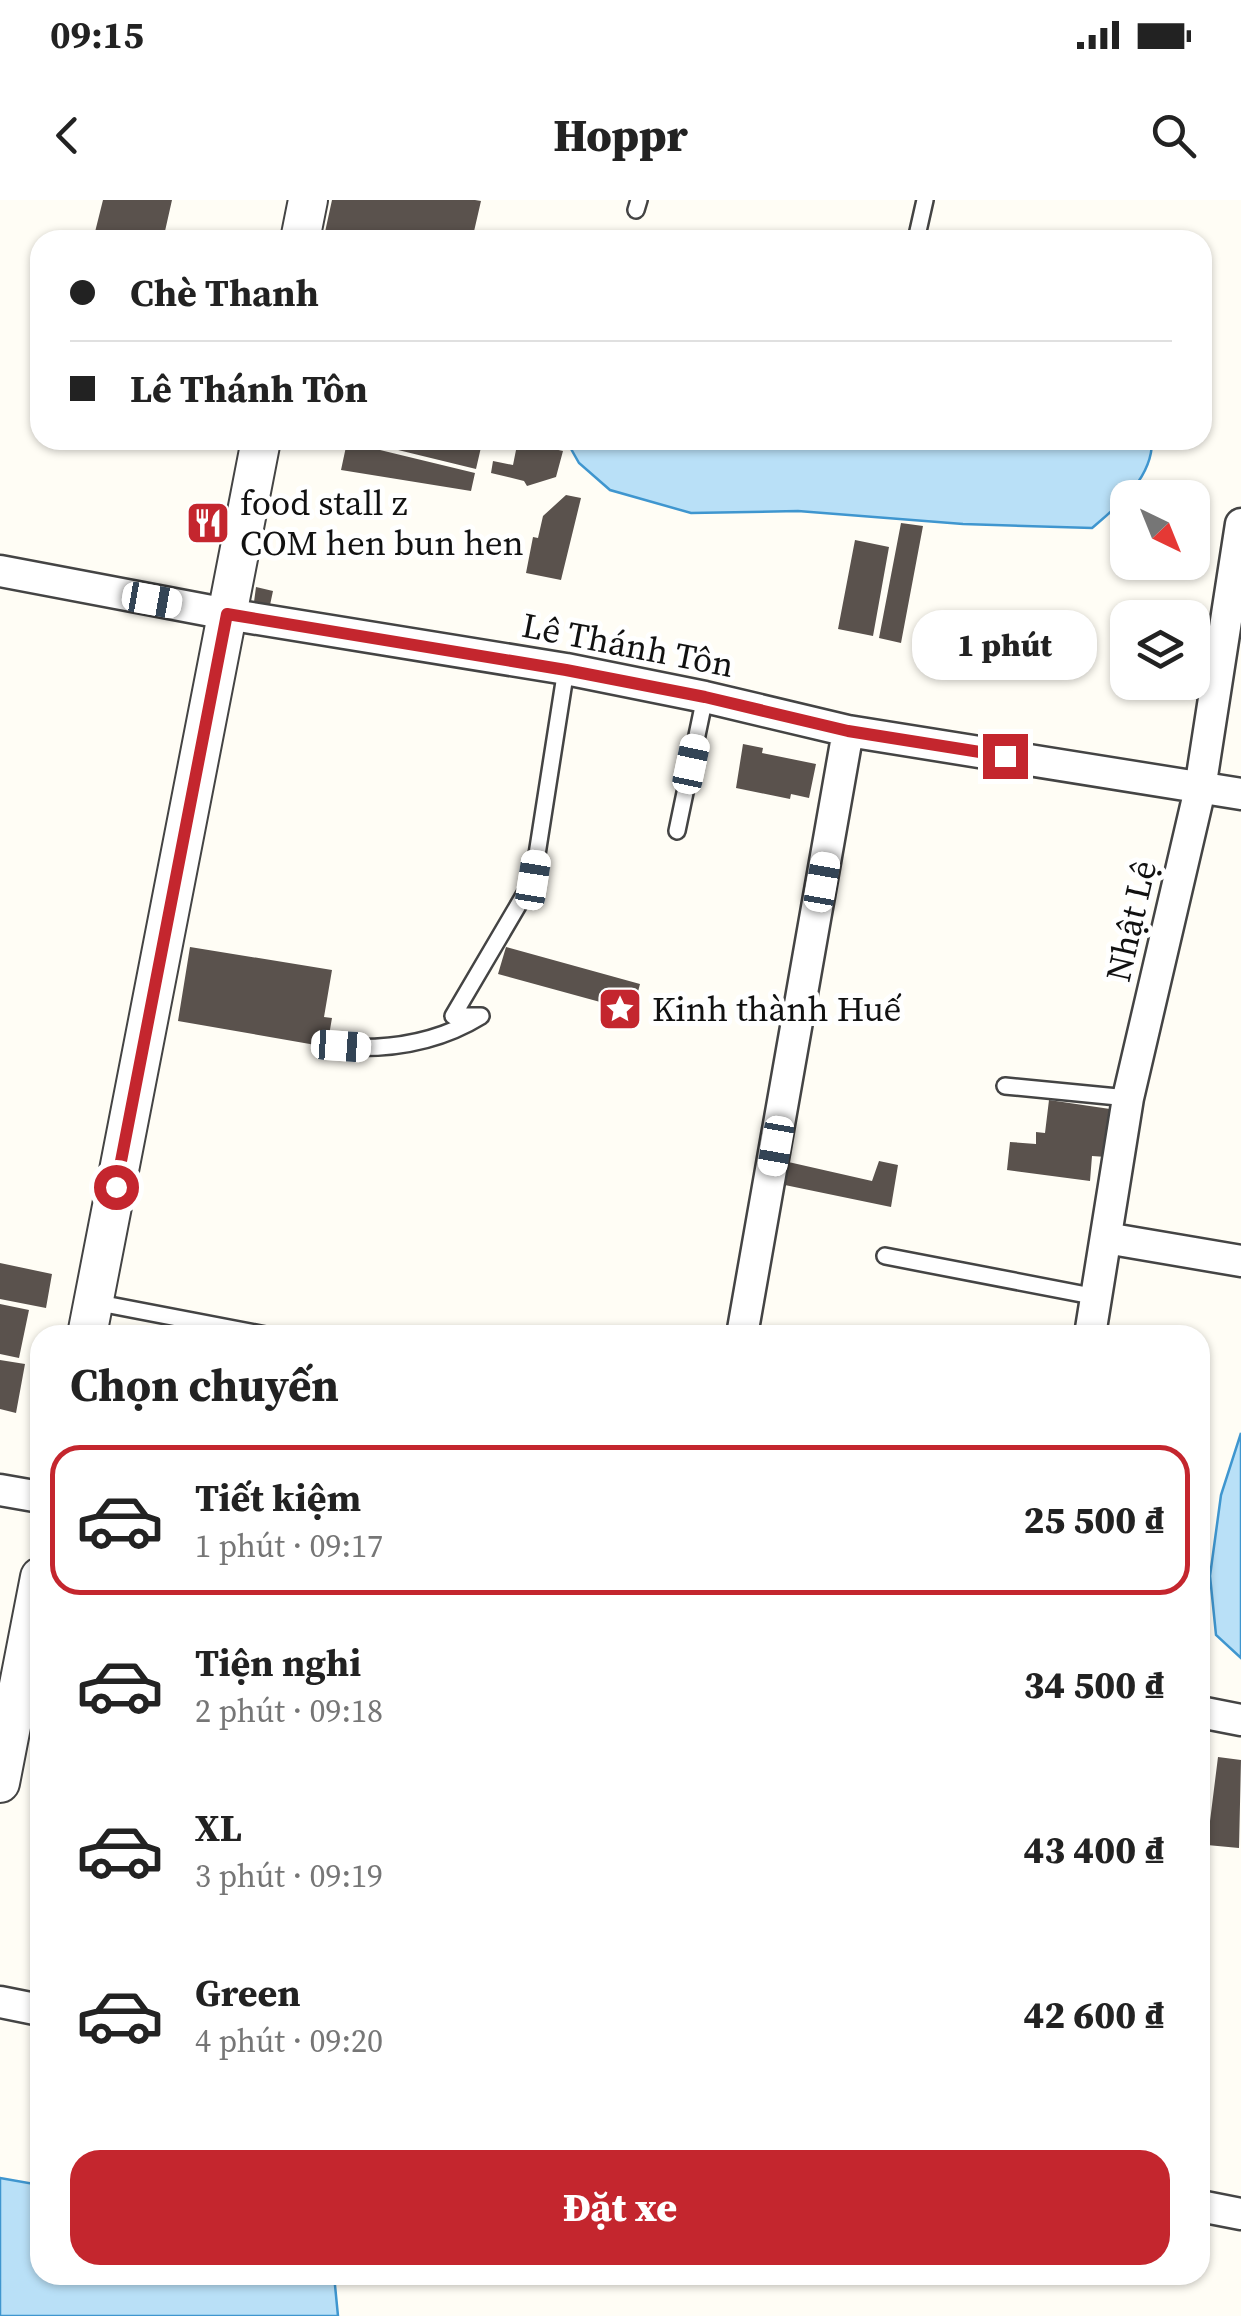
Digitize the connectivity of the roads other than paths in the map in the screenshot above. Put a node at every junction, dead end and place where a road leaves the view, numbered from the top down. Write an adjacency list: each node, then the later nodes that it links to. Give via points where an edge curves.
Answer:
1 (308, 200): 3 (street)
2 (925, 200): 4 (lane)
3 (302, 230)
4 (918, 230)
5 (259, 450): 8 (street)
6 (1241, 524): 9 (street, Nhật Lệ)
7 (0, 571): 8 (street, Lê Thánh Tôn)
8 (227, 614): 10 (street, Lê Thánh Tôn); 23 (street)
9 (1232, 645): 13 (street, Nhật Lệ)
10 (566, 670): 11 (street, Lê Thánh Tôn); 16 (lane, via 533,880 453,1016 481,1016 406,1044)
11 (705, 697): 12 (street, Lê Thánh Tôn); 15 (lane)
12 (848, 731): 13 (street, Lê Thánh Tôn); 25 (street)
13 (1200, 789): 14 (street, Lê Thánh Tôn); 18 (street, Nhật Lệ)
14 (1241, 794)
15 (677, 831)
16 (341, 1046)
17 (1005, 1086): 18 (lane)
18 (1128, 1098): 19 (street, Nhật Lệ)
19 (1106, 1238): 21 (street); 22 (street, Nhật Lệ)
20 (885, 1256): 22 (lane)
21 (1241, 1261)
22 (1096, 1297): 26 (street, Nhật Lệ)
23 (90, 1318): 24 (lane)
24 (162, 1325)
25 (744, 1325)
26 (1092, 1325)
27 (0, 1490): 28 (street)
28 (30, 1495)
29 (30, 1628): 32 (street)
30 (1210, 1714): 31 (street)
31 (1241, 1720)
32 (0, 1783)
33 (0, 2002): 34 (street)
34 (30, 2008)
35 (1210, 2208): 36 (street)
36 (1241, 2214)

